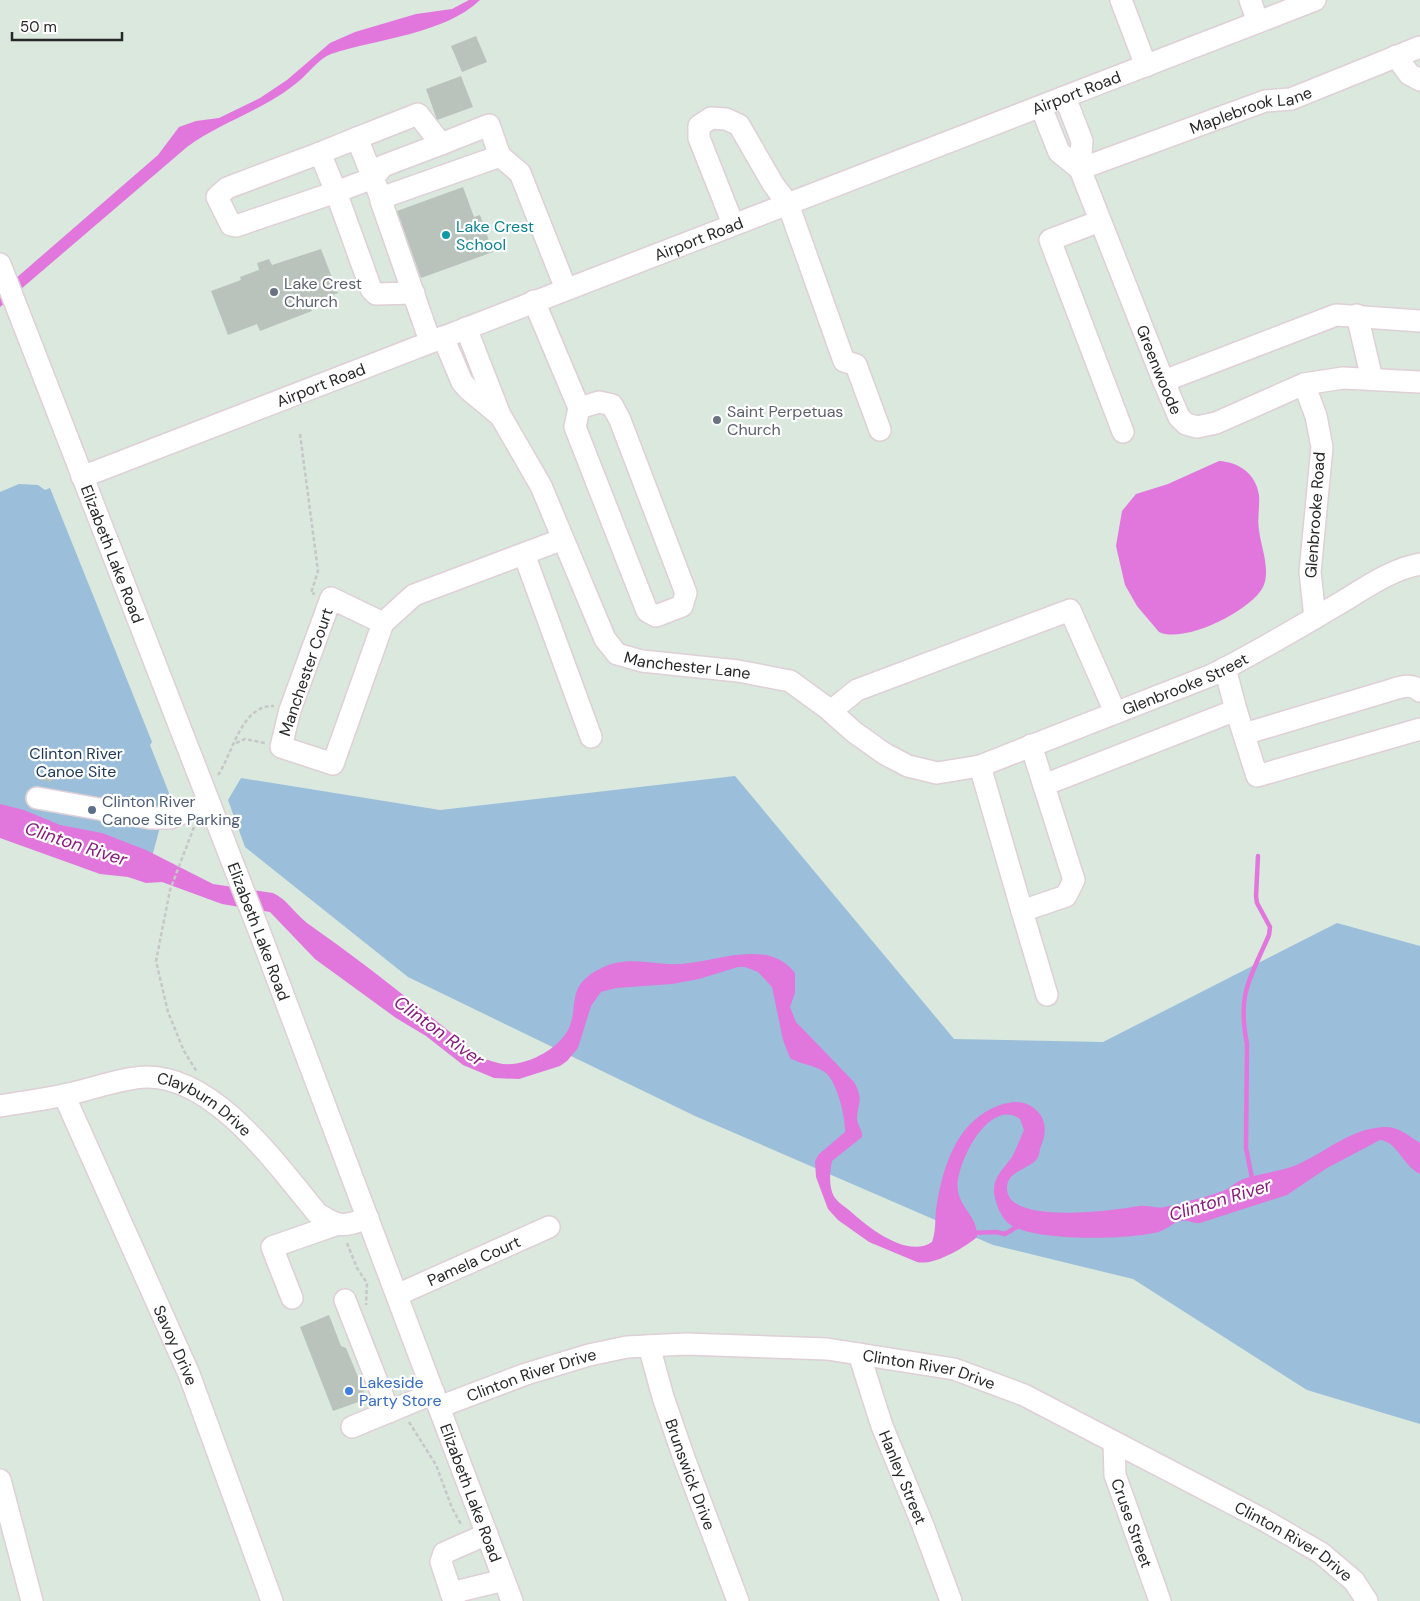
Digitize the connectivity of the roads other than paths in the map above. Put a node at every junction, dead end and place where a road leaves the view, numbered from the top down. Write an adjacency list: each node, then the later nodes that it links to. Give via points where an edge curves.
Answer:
1 (1121, 0): 7 (street)
2 (1250, 0): 4 (street)
3 (1315, 0): 4 (street, Airport Road)
4 (1258, 22): 7 (street, Airport Road)
5 (1420, 47): 6 (street, Maplebrook Lane)
6 (1396, 56): 8 (street, via 1409,74); 15 (street, Maplebrook Lane, via 1291,99 1265,101)
7 (1146, 66): 9 (street, Airport Road)
8 (1420, 80)
9 (1065, 97): 10 (street, Airport Road); 15 (street, Greenwoode, via 1082,141)
10 (1041, 106): 15 (street, Greenwoode, via 1059,152); 19 (street, Airport Road)
11 (358, 138): 12 (street, via 418,114); 13 (street); 16 (street, Manchester Lane)
12 (440, 144): 14 (street, via 489,125); 16 (street, via 383,166)
13 (320, 153): 17 (street); 17 (street, via 227,188 217,197 230,226 236,226)
14 (500, 156): 18 (street); 23 (street, via 520,173)
15 (1080, 169): 20 (street, Greenwoode)
16 (373, 178): 17 (street); 18 (street, Manchester Lane)
17 (336, 192): 24 (street, via 371,289 376,294)
18 (382, 198): 24 (street, Manchester Lane)
19 (788, 204): 21 (street, Airport Road); 21 (street, via 738,125 726,119 711,118 699,126 699,138); 36 (street, via 844,361 856,365)
20 (1100, 221): 31 (street, Greenwoode); 37 (street, via 1050,240)
21 (733, 224): 23 (street, Airport Road)
22 (0, 264): 38 (street, Elizabeth Lake Road)
23 (566, 289): 25 (street, Airport Road)
24 (414, 293): 29 (street, Manchester Lane)
25 (534, 302): 28 (street, Airport Road); 34 (street)
26 (1357, 316): 27 (street); 30 (street); 31 (street, via 1336,315)
27 (1420, 321)
28 (466, 328): 29 (street, Airport Road); 35 (street, Manchester Lane)
29 (437, 339): 35 (street, Manchester Lane, via 465,386); 38 (street, Airport Road)
30 (1372, 380): 32 (street, Greenwoode); 33 (street, Greenwoode, via 1343,378)
31 (1164, 381): 33 (street, Greenwoode, via 1180,417 1186,424 1197,427 1216,423)
32 (1420, 382)
33 (1304, 384): 42 (street, Glenbrooke Road, via 1316,416 1322,447 1310,572)
34 (579, 408): 34 (street, via 575,427 648,611 656,616 682,606 686,593 620,420 612,405 599,402)
35 (500, 416): 39 (street, Manchester Lane, via 542,486)
36 (880, 430)
37 (1123, 432)
38 (82, 477): 57 (street, Elizabeth Lake Road)
39 (563, 539): 40 (street, Manchester Court); 47 (street, Manchester Lane, via 605,639 617,654 657,663 738,671 790,681)
40 (524, 554): 43 (street, Manchester Court, via 414,595); 51 (street)
41 (1420, 564): 42 (street, Glenbrooke Street, via 1408,566)
42 (1314, 618): 44 (street, Glenbrooke Street)
43 (383, 623): 43 (street, Manchester Court, via 333,764 281,747 290,710 331,598)
44 (1225, 668): 46 (street); 48 (street, Glenbrooke Street)
45 (1420, 691): 50 (street, via 1406,686)
46 (1236, 710): 50 (street); 55 (street)
47 (831, 711): 48 (street, via 857,690 1070,610); 54 (street, Manchester Lane, via 885,754 908,766)
48 (1115, 712): 52 (street, Glenbrooke Street)
49 (1420, 729): 50 (street, via 1257,776)
50 (1244, 734)
51 (591, 737)
52 (1031, 746): 53 (street, Glenbrooke Street); 55 (street)
53 (980, 766): 54 (street, Glenbrooke Street); 58 (street)
54 (937, 773)
55 (1044, 786): 58 (street, via 1074,880 1066,896)
56 (37, 798): 57 (street, via 150,818 170,818)
57 (209, 803): 62 (street, Elizabeth Lake Road)
58 (1022, 911): 59 (street)
59 (1047, 994)
60 (64, 1095): 61 (street, Clayburn Drive); 63 (street, Clayburn Drive, via 145,1077 166,1079 193,1089 227,1113 317,1213); 79 (street, Savoy Drive, via 188,1374)
61 (0, 1106)
62 (368, 1218): 63 (street); 65 (street, Elizabeth Lake Road)
63 (335, 1225): 66 (street, via 272,1247)
64 (549, 1227): 65 (street, Pamela Court)
65 (397, 1295): 70 (street, Elizabeth Lake Road)
66 (292, 1298)
67 (345, 1300): 71 (street)
68 (649, 1346): 69 (street, Clinton River Drive, via 762,1346); 70 (street, Clinton River Drive, via 589,1355); 81 (street, Brunswick Drive, via 684,1458)
69 (859, 1354): 73 (street, Clinton River Drive, via 954,1369 1024,1395); 82 (street, Hanley Street, via 882,1426)
70 (436, 1400): 71 (street, Clinton River Drive); 75 (street, Elizabeth Lake Road)
71 (389, 1412): 72 (street, Clinton River Drive)
72 (352, 1427)
73 (1114, 1442): 83 (street, Cruse Street, via 1115,1475); 84 (street, Clinton River Drive, via 1210,1490 1321,1553 1354,1580)
74 (0, 1480): 78 (street)
75 (487, 1534): 76 (street, Elizabeth Lake Road); 77 (street, via 444,1553 440,1562)
76 (504, 1580): 77 (street); 80 (street, Elizabeth Lake Road)
77 (452, 1597)
78 (32, 1601)
79 (272, 1601)
80 (512, 1601)
81 (738, 1601)
82 (951, 1601)
83 (1160, 1601)
84 (1368, 1601)

